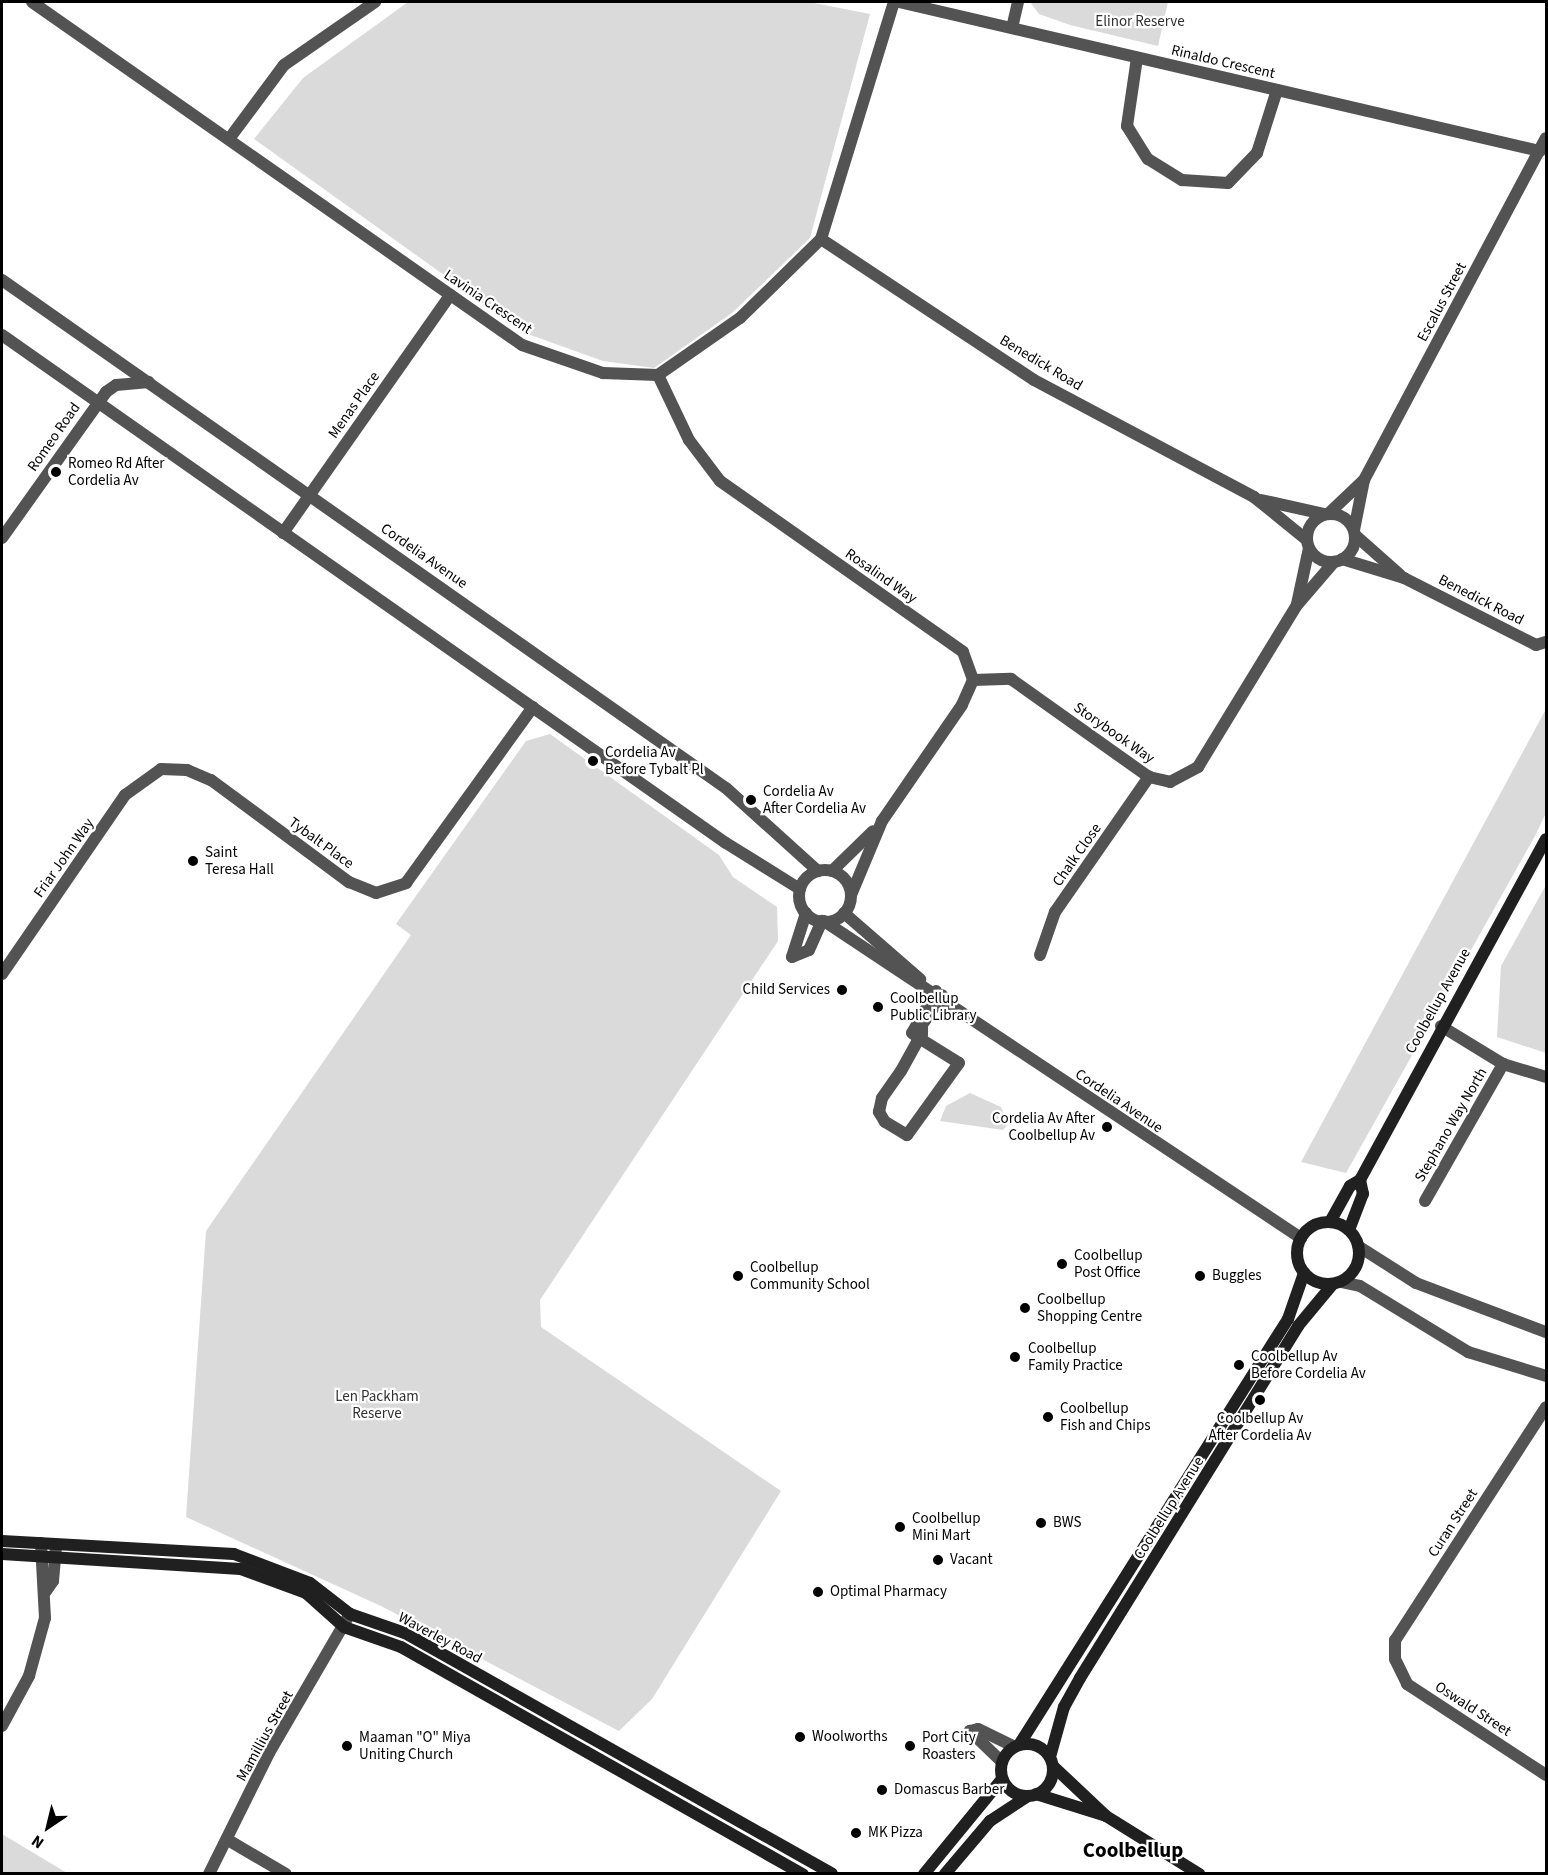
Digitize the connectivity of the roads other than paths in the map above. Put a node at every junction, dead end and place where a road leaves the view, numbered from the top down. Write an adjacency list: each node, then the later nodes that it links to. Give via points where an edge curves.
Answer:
1 (32, 2): 10 (street, Lavinia Crescent)
2 (375, 2): 10 (street, via 284,65)
3 (894, 2): 12 (street)
4 (899, 2): 6 (street, Rinaldo Crescent)
5 (1018, 2): 6 (street)
6 (1012, 28): 7 (street, Rinaldo Crescent)
7 (1137, 58): 8 (street, Rinaldo Crescent); 8 (street, via 1127,126 1148,159 1182,180 1228,183 1257,153)
8 (1277, 90): 11 (street, Rinaldo Crescent)
9 (1546, 138): 11 (street, Escalus Street)
10 (229, 139): 14 (street, Lavinia Crescent)
11 (1540, 151): 19 (street, Escalus Street)
12 (821, 240): 16 (street, via 740,318); 21 (street, Benedick Road, via 1034,380)
13 (2, 280): 17 (street, Cordelia Avenue)
14 (450, 295): 16 (street, Lavinia Crescent, via 522,345 603,373); 20 (street, Menas Place)
15 (2, 334): 18 (street)
16 (658, 375): 31 (street, Rosalind Way, via 689,440 720,481 963,652)
17 (149, 382): 18 (street, Romeo Road, via 116,385); 20 (street, Cordelia Avenue)
18 (97, 402): 23 (street); 25 (street, Romeo Road)
19 (1364, 480): 22 (street); 24 (street)
20 (310, 495): 23 (street, Menas Place); 37 (street, Cordelia Avenue, via 726,788)
21 (1254, 497): 22 (street); 26 (street)
22 (1326, 514): 24 (street, via 1344,517); 26 (street, via 1313,522)
23 (283, 532): 32 (street)
24 (1354, 532): 27 (street, via 1352,549); 28 (street)
25 (2, 538)
26 (1308, 544): 27 (street, via 1319,559); 29 (street)
27 (1338, 560): 28 (street); 29 (street)
28 (1404, 578): 30 (street, Benedick Road, via 1536,645)
29 (1297, 605): 34 (street, Storybook Way, via 1198,767 1170,782)
30 (1546, 642)
31 (972, 680): 34 (street, Storybook Way, via 1011,679); 35 (street, via 962,705)
32 (533, 707): 33 (street, Tybalt Place, via 406,883 376,892 349,882 211,780 187,770); 39 (street)
33 (161, 769): 45 (street, Friar John Way, via 125,795)
34 (1149, 777): 44 (street, Chalk Close, via 1055,912)
35 (882, 821): 38 (street); 40 (street)
36 (1546, 839): 48 (street, Coolbellup Avenue)
37 (818, 871): 38 (street); 39 (street)
38 (832, 871): 40 (street, via 845,880)
39 (800, 889): 41 (street)
40 (851, 895): 42 (street)
41 (806, 913): 43 (street); 43 (street, via 792,957 809,950)
42 (844, 913): 43 (street); 46 (street)
43 (823, 921): 46 (street, via 893,969)
44 (1040, 955)
45 (2, 974)
46 (925, 984): 47 (street, Cordelia Avenue)
47 (939, 993): 49 (street); 56 (street, Cordelia Avenue)
48 (1441, 1026): 50 (street); 52 (street, Coolbellup Avenue)
49 (919, 1038): 49 (street, via 879,1112 885,1122 907,1135 959,1063)
50 (1503, 1064): 51 (street); 53 (street, Stephano Way North)
51 (1546, 1077)
52 (1360, 1180): 54 (street, Coolbellup Avenue, via 1350,1185); 55 (street, Coolbellup Avenue, via 1363,1194)
53 (1425, 1201)
54 (1330, 1222): 55 (street); 56 (street, via 1313,1226)
55 (1348, 1230): 57 (street)
56 (1301, 1238): 58 (street, via 1297,1256)
57 (1358, 1246): 59 (street, via 1358,1263); 60 (street, via 1416,1283)
58 (1304, 1273): 59 (street); 70 (street, Coolbellup Avenue, via 1288,1319)
59 (1337, 1283): 61 (street, via 1360,1286 1468,1352); 72 (street, Coolbellup Avenue, via 1298,1326)
60 (1546, 1332)
61 (1546, 1376)
62 (1546, 1407): 74 (street, Curan Street, via 1395,1640)
63 (2, 1541): 64 (street, Waverley Road)
64 (41, 1543): 65 (street, Waverley Road); 67 (street)
65 (56, 1544): 68 (street); 71 (street, Waverley Road, via 234,1554 310,1583)
66 (2, 1554): 67 (street, Waverley Road)
67 (40, 1556): 68 (street, Waverley Road); 69 (street)
68 (56, 1557): 69 (street, via 53,1581); 73 (street, Waverley Road, via 241,1569 306,1593)
69 (46, 1591): 75 (street, via 29,1676)
70 (1107, 1609): 72 (street); 76 (street, Coolbellup Avenue)
71 (350, 1614): 73 (street, Mamillius Street); 87 (street, Waverley Road, via 405,1633)
72 (1119, 1617): 78 (street, Coolbellup Avenue, via 1064,1707)
73 (344, 1627): 83 (street, Mamillius Street, via 269,1754); 86 (street, Waverley Road, via 401,1647)
74 (1395, 1659): 79 (street, Oswald Street, via 1407,1684)
75 (2, 1726)
76 (1017, 1746): 77 (street); 77 (street, via 978,1729 970,1731); 78 (street, via 1037,1746)
77 (1002, 1762): 80 (street)
78 (1051, 1762): 81 (street, via 1050,1783); 82 (street)
79 (1546, 1774)
80 (1002, 1779): 81 (street, via 1012,1792); 88 (street)
81 (1032, 1795): 82 (street); 89 (street, via 990,1821)
82 (1106, 1816): 90 (street)
83 (228, 1840): 84 (street, Mamillius Street); 85 (street)
84 (209, 1874)
85 (286, 1874)
86 (803, 1874)
87 (832, 1874)
88 (924, 1874)
89 (945, 1874)
90 (1199, 1874)

